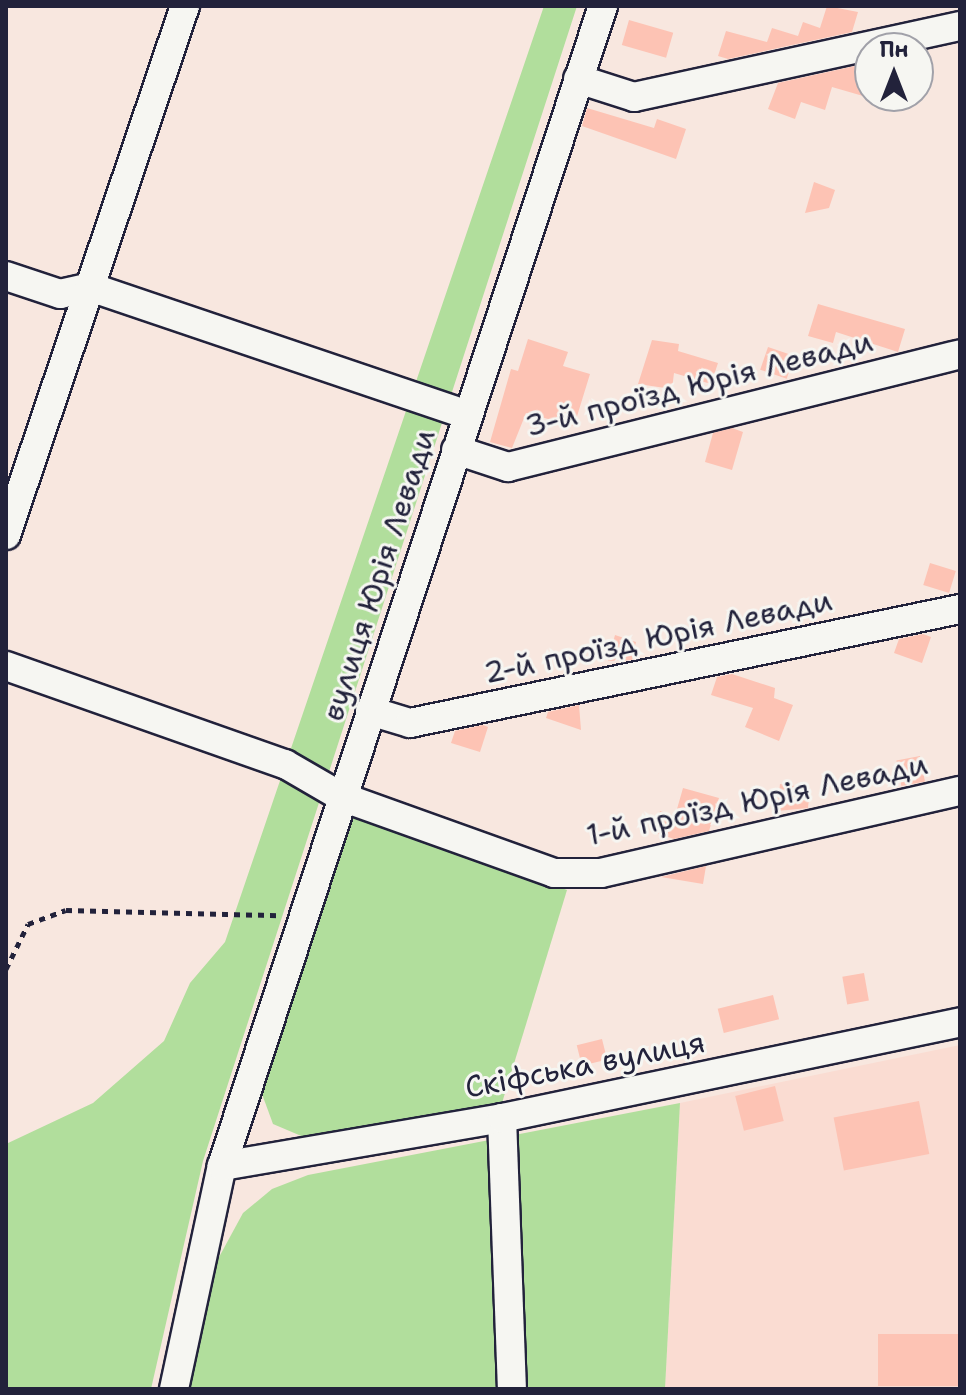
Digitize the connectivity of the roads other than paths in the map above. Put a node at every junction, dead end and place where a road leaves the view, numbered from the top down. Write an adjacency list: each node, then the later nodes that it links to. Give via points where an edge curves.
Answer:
1 (185, 6): 6 (street)
2 (603, 6): 4 (street, вулиця Юрія Левади)
3 (960, 26): 4 (street, via 634,97)
4 (578, 79): 8 (street, вулиця Юрія Левади)
5 (6, 276): 6 (street, via 60,294)
6 (90, 287): 8 (street); 10 (street)
7 (960, 354): 9 (street, 3-й проїзд Юрія Левади, via 508,467)
8 (468, 415): 9 (street, вулиця Юрія Левади)
9 (456, 450): 13 (street, вулиця Юрія Левади)
10 (6, 535)
11 (960, 609): 13 (street, 2-й проїзд Юрія Левади, via 410,723)
12 (6, 666): 15 (street, 1-й проїзд Юрія Левади, via 285,764)
13 (370, 711): 15 (street, вулиця Юрія Левади)
14 (960, 791): 15 (street, 1-й проїзд Юрія Левади, via 585,873 554,873)
15 (342, 797): 18 (street, вулиця Юрія Левади)
16 (960, 1022): 17 (street, Скіфська вулиця)
17 (502, 1118): 18 (street, Скіфська вулиця); 20 (street)
18 (222, 1166): 19 (street, вулиця Юрія Левади)
19 (174, 1389)
20 (512, 1389)

